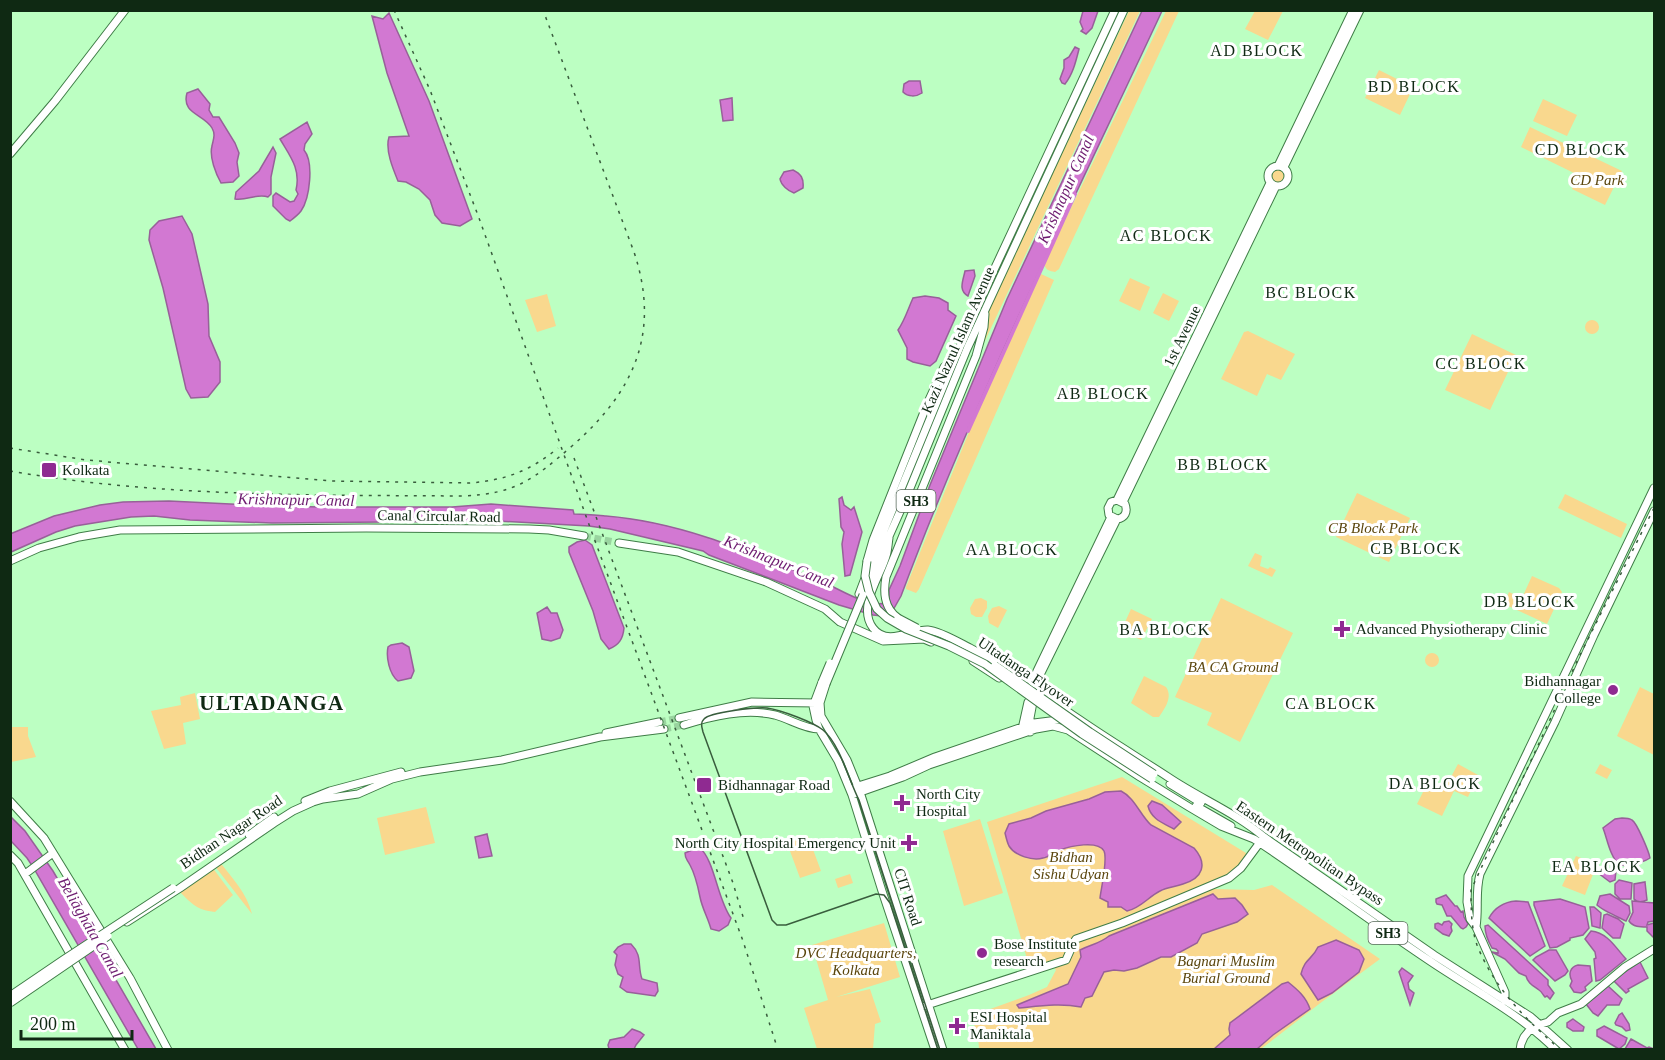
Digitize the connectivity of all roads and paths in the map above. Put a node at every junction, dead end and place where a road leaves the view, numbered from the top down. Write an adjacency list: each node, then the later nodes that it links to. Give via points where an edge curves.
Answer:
1 (123, 10): 6 (main road); 7 (main road)
2 (1115, 10): 11 (main road, Kazi Nazrul Islam Avenue / SH3, via 982,285)
3 (1124, 10): 10 (main road, Kazi Nazrul Islam Avenue / SH3)
4 (1353, 10): 8 (main road)
5 (1360, 10): 8 (main road)
6 (10, 149)
7 (10, 154)
8 (1281, 166): 9 (main road, via 1272,167 1268,173); 9 (main road, via 1288,174 1287,181 1281,186)
9 (1273, 185): 13 (main road, 1st Avenue)
10 (985, 309): 17 (main road, Kazi Nazrul Islam Avenue); 36 (main road, Ultadanga Flyover / SH3, bridge, via 976,356 887,574 884,596 898,618 990,662)
11 (955, 358): 22 (main road, Kazi Nazrul Islam Avenue); 36 (main road, Ultadanga Flyover / SH3, bridge, via 944,367 928,402 869,552 865,576 868,592 884,616 894,623 990,667 1082,734)
12 (1654, 488): 20 (main road)
13 (1120, 501): 15 (main road, via 1126,507 1125,514); 15 (main road, via 1108,506 1108,513)
14 (1654, 511): 21 (main road)
15 (1114, 518): 23 (main road)
16 (584, 536): 19 (main road, Canal Circular Road, via 529,529 120,530 49,545)
17 (889, 538): 22 (main road, Kazi Nazrul Islam Avenue); 23 (main road, Eastern Metropolitan Bypass, via 870,598 868,617 872,627 886,636 934,631)
18 (619, 543): 24 (main road, via 678,552 766,582 883,641 924,639 978,664)
19 (10, 561)
20 (1613, 574): 21 (main road); 44 (main road, via 1468,876 1467,902)
21 (1622, 579): 44 (main road, via 1480,874)
22 (861, 594): 25 (main road, Kazi Nazrul Islam Avenue, bridge)
23 (1034, 686): 24 (main road); 28 (main road, Eastern Metropolitan Bypass)
24 (1031, 700): 32 (main road); 34 (main road)
25 (817, 703): 26 (main road, via 752,702); 31 (main road, via 814,714)
26 (700, 716): 27 (main road); 30 (main road); 31 (main road, via 757,712 810,728)
27 (679, 718)
28 (1080, 720): 32 (main road, via 1054,720); 39 (main road, Eastern Metropolitan Bypass, via 1174,782 1253,827)
29 (656, 722): 35 (main road)
30 (684, 725)
31 (822, 727): 37 (main road, via 845,756)
32 (1030, 728): 34 (main road); 39 (main road, Eastern Metropolitan Bypass, via 1053,726 1068,730 1221,826)
33 (660, 730): 35 (main road)
34 (1022, 731): 37 (main road, via 934,757)
35 (600, 735): 43 (main road, Bidhan Nagar Road, via 401,772 330,791 281,813)
36 (1153, 777): 39 (main road, Ultadanga Flyover / SH3)
37 (855, 791): 49 (main road, via 883,894)
38 (10, 801): 40 (main road, via 44,838)
39 (1259, 839): 47 (main road, Eastern Metropolitan Bypass / SH3); 49 (main road, via 1234,875 1076,939 1066,960); 50 (main road, Eastern Metropolitan Bypass / SH3, via 1420,955)
40 (52, 854): 42 (main road); 52 (main road, via 130,978)
41 (10, 855): 42 (main road)
42 (26, 873): 51 (main road)
43 (175, 890): 46 (main road, Bidhan Nagar Road, bridge); 48 (main road, Bidhan Nagar Road, bridge)
44 (1476, 927): 47 (main road, via 1505,992)
45 (1654, 949): 50 (main road, via 1581,1004)
46 (10, 996)
47 (1505, 1001): 50 (main road, Eastern Metropolitan Bypass / SH3)
48 (10, 1003)
49 (924, 1006): 53 (main road); 54 (main road)
50 (1536, 1025): 55 (main road, via 1524,1037); 56 (main road, Eastern Metropolitan Bypass / SH3); 57 (main road, Eastern Metropolitan Bypass / SH3)
51 (125, 1050)
52 (168, 1050)
53 (935, 1050)
54 (944, 1050)
55 (1520, 1050)
56 (1556, 1050)
57 (1568, 1050)

